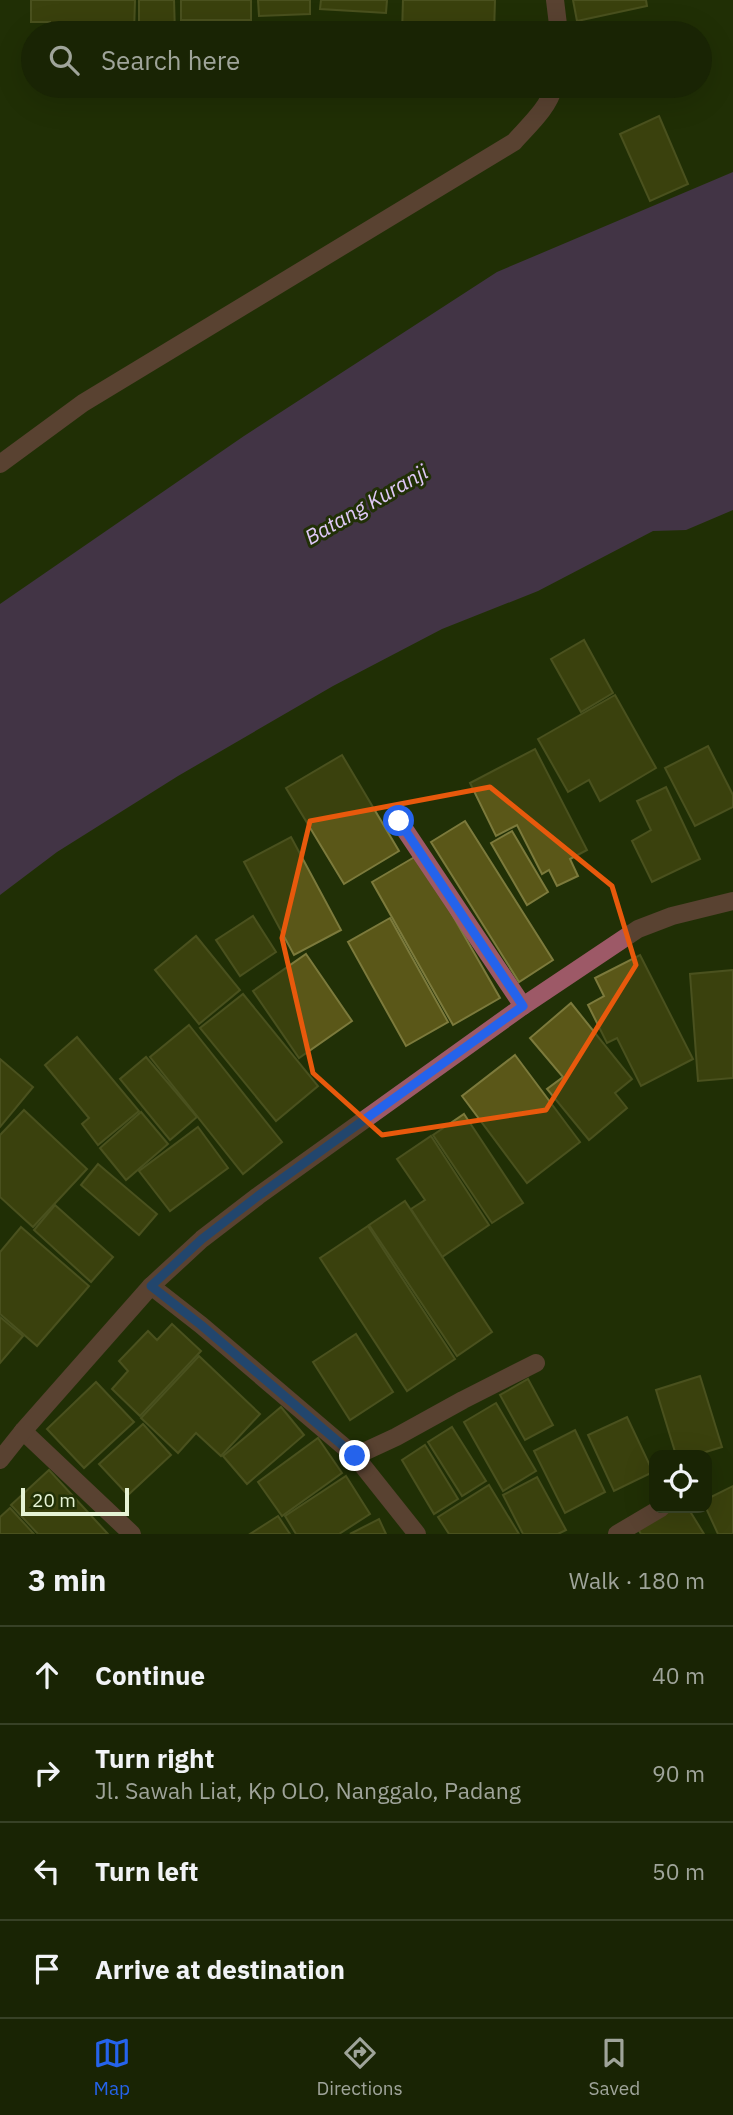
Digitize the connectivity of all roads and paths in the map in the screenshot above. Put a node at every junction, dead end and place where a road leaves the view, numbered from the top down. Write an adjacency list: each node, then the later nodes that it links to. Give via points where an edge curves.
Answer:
1 (555, 0): 2 (street)
2 (558, 21)
3 (549, 98): 4 (street, via 514,142 83,404)
4 (0, 464)
5 (399, 821): 7 (street)
6 (733, 901): 7 (street, via 638,929)
7 (523, 1006): 8 (street, via 258,1196)
8 (151, 1286): 10 (street); 11 (street)
9 (536, 1363): 11 (street)
10 (23, 1431): 12 (street); 14 (street)
11 (355, 1456): 15 (street)
12 (0, 1460)
13 (653, 1513): 16 (street)
14 (132, 1534)
15 (417, 1534)
16 (617, 1534)

